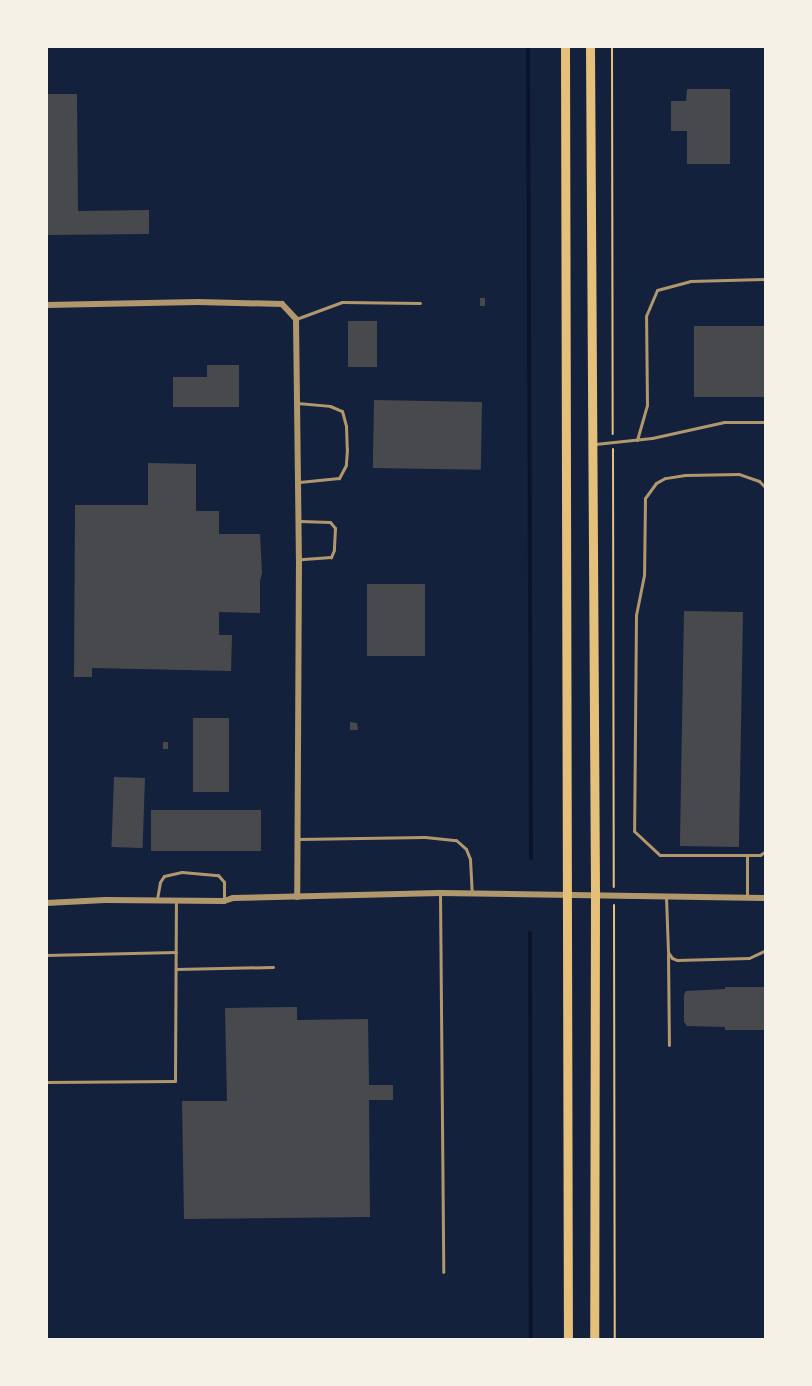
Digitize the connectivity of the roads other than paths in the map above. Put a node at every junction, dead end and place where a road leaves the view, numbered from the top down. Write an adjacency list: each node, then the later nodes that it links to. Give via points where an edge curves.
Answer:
1 (565, 46): 20 (main road)
2 (590, 46): 10 (main road)
3 (765, 279): 9 (lane, via 690,281 657,290 646,316 647,405)
4 (420, 303): 6 (lane, via 342,302)
5 (46, 305): 6 (street, via 282,304)
6 (296, 320): 7 (street)
7 (297, 403): 11 (street); 11 (lane, via 342,411 347,449 346,465 339,478)
8 (765, 422): 9 (lane, via 724,422)
9 (637, 440): 10 (lane)
10 (593, 444): 21 (main road)
11 (298, 482): 13 (street)
12 (765, 488): 17 (lane, via 759,481 739,474 685,475 656,483 645,498 644,575 636,615 634,831 660,855)
13 (298, 520): 14 (street); 14 (lane, via 330,522 335,528 331,557)
14 (299, 560): 15 (street)
15 (296, 839): 19 (lane, via 456,840 470,859); 22 (street)
16 (765, 852): 17 (lane)
17 (747, 855): 24 (lane)
18 (440, 893): 19 (street); 22 (street); 38 (lane)
19 (472, 894): 20 (street)
20 (568, 895): 21 (street); 39 (main road)
21 (595, 896): 23 (street); 40 (main road)
22 (297, 897): 28 (street)
23 (666, 897): 24 (street); 32 (lane)
24 (747, 897): 25 (street)
25 (765, 898)
26 (176, 900): 27 (street); 28 (street); 31 (lane)
27 (157, 901): 28 (lane, via 164,876 182,872 218,875 224,882); 29 (street)
28 (224, 901)
29 (46, 903)
30 (765, 950): 32 (lane, via 756,957 739,959 677,960)
31 (176, 952): 33 (lane); 35 (lane)
32 (668, 952): 36 (lane)
33 (46, 955)
34 (273, 968): 35 (lane)
35 (176, 969): 37 (lane, via 176,1080)
36 (669, 1045)
37 (46, 1082)
38 (443, 1272)
39 (568, 1340)
40 (594, 1340)

